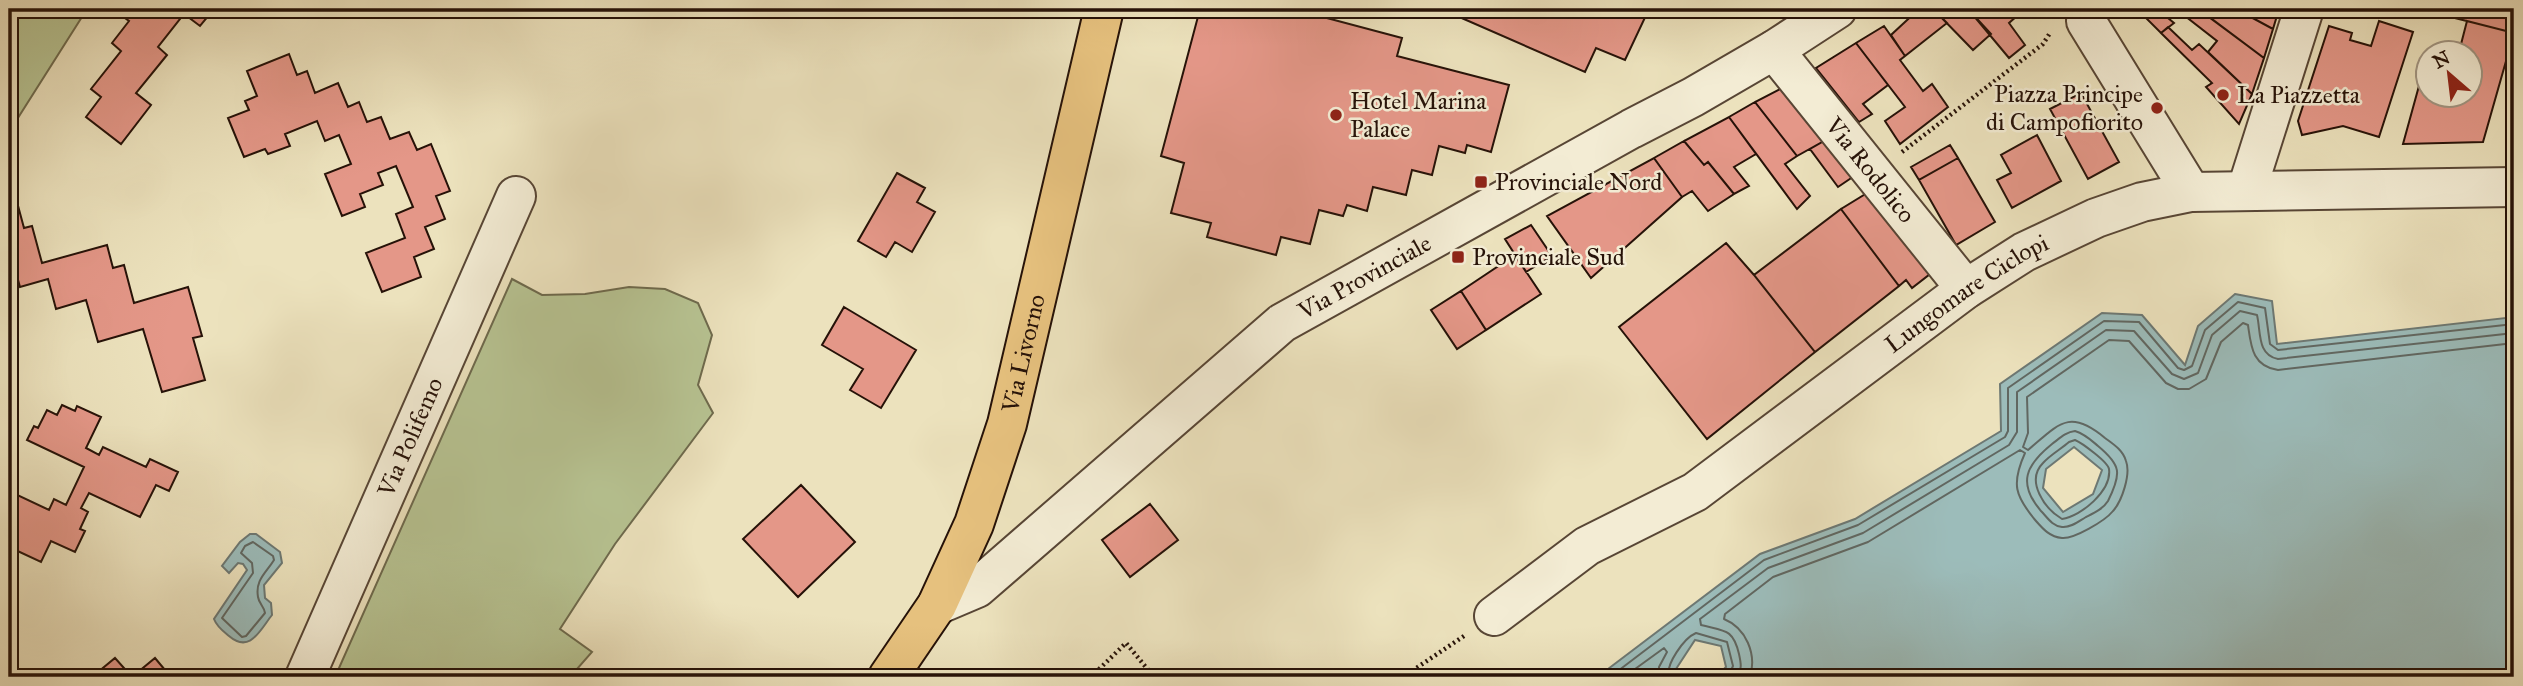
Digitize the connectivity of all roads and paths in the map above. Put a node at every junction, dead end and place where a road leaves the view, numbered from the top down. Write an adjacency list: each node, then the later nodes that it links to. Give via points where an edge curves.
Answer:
1 (1104, 9): 13 (main road, Via Livorno, via 1007,424 974,524)
2 (1837, 9): 6 (street, Via Provinciale)
3 (2088, 9): 10 (street, via 2086,21)
4 (2304, 9): 9 (street)
5 (2055, 26): 7 (path, via 2043,44)
6 (1774, 50): 7 (street, Via Rodolico); 13 (street, Via Provinciale, via 1282,323 977,588)
7 (1874, 174): 12 (street, Via Rodolico)
8 (2511, 178): 9 (street, Lungomare Ciclopi)
9 (2247, 189): 10 (street, Lungomare Ciclopi)
10 (2191, 192): 12 (street, Lungomare Ciclopi, via 2096,218 2024,252)
11 (516, 196): 15 (street, Via Polifemo)
12 (1966, 289): 14 (street, Lungomare Ciclopi, via 1695,492 1587,546)
13 (937, 605): 16 (main road, Via Livorno)
14 (1494, 616): 19 (path)
15 (305, 677)
16 (888, 677)
17 (1091, 677): 18 (path, via 1126,643)
18 (1154, 677)
19 (1404, 677)

